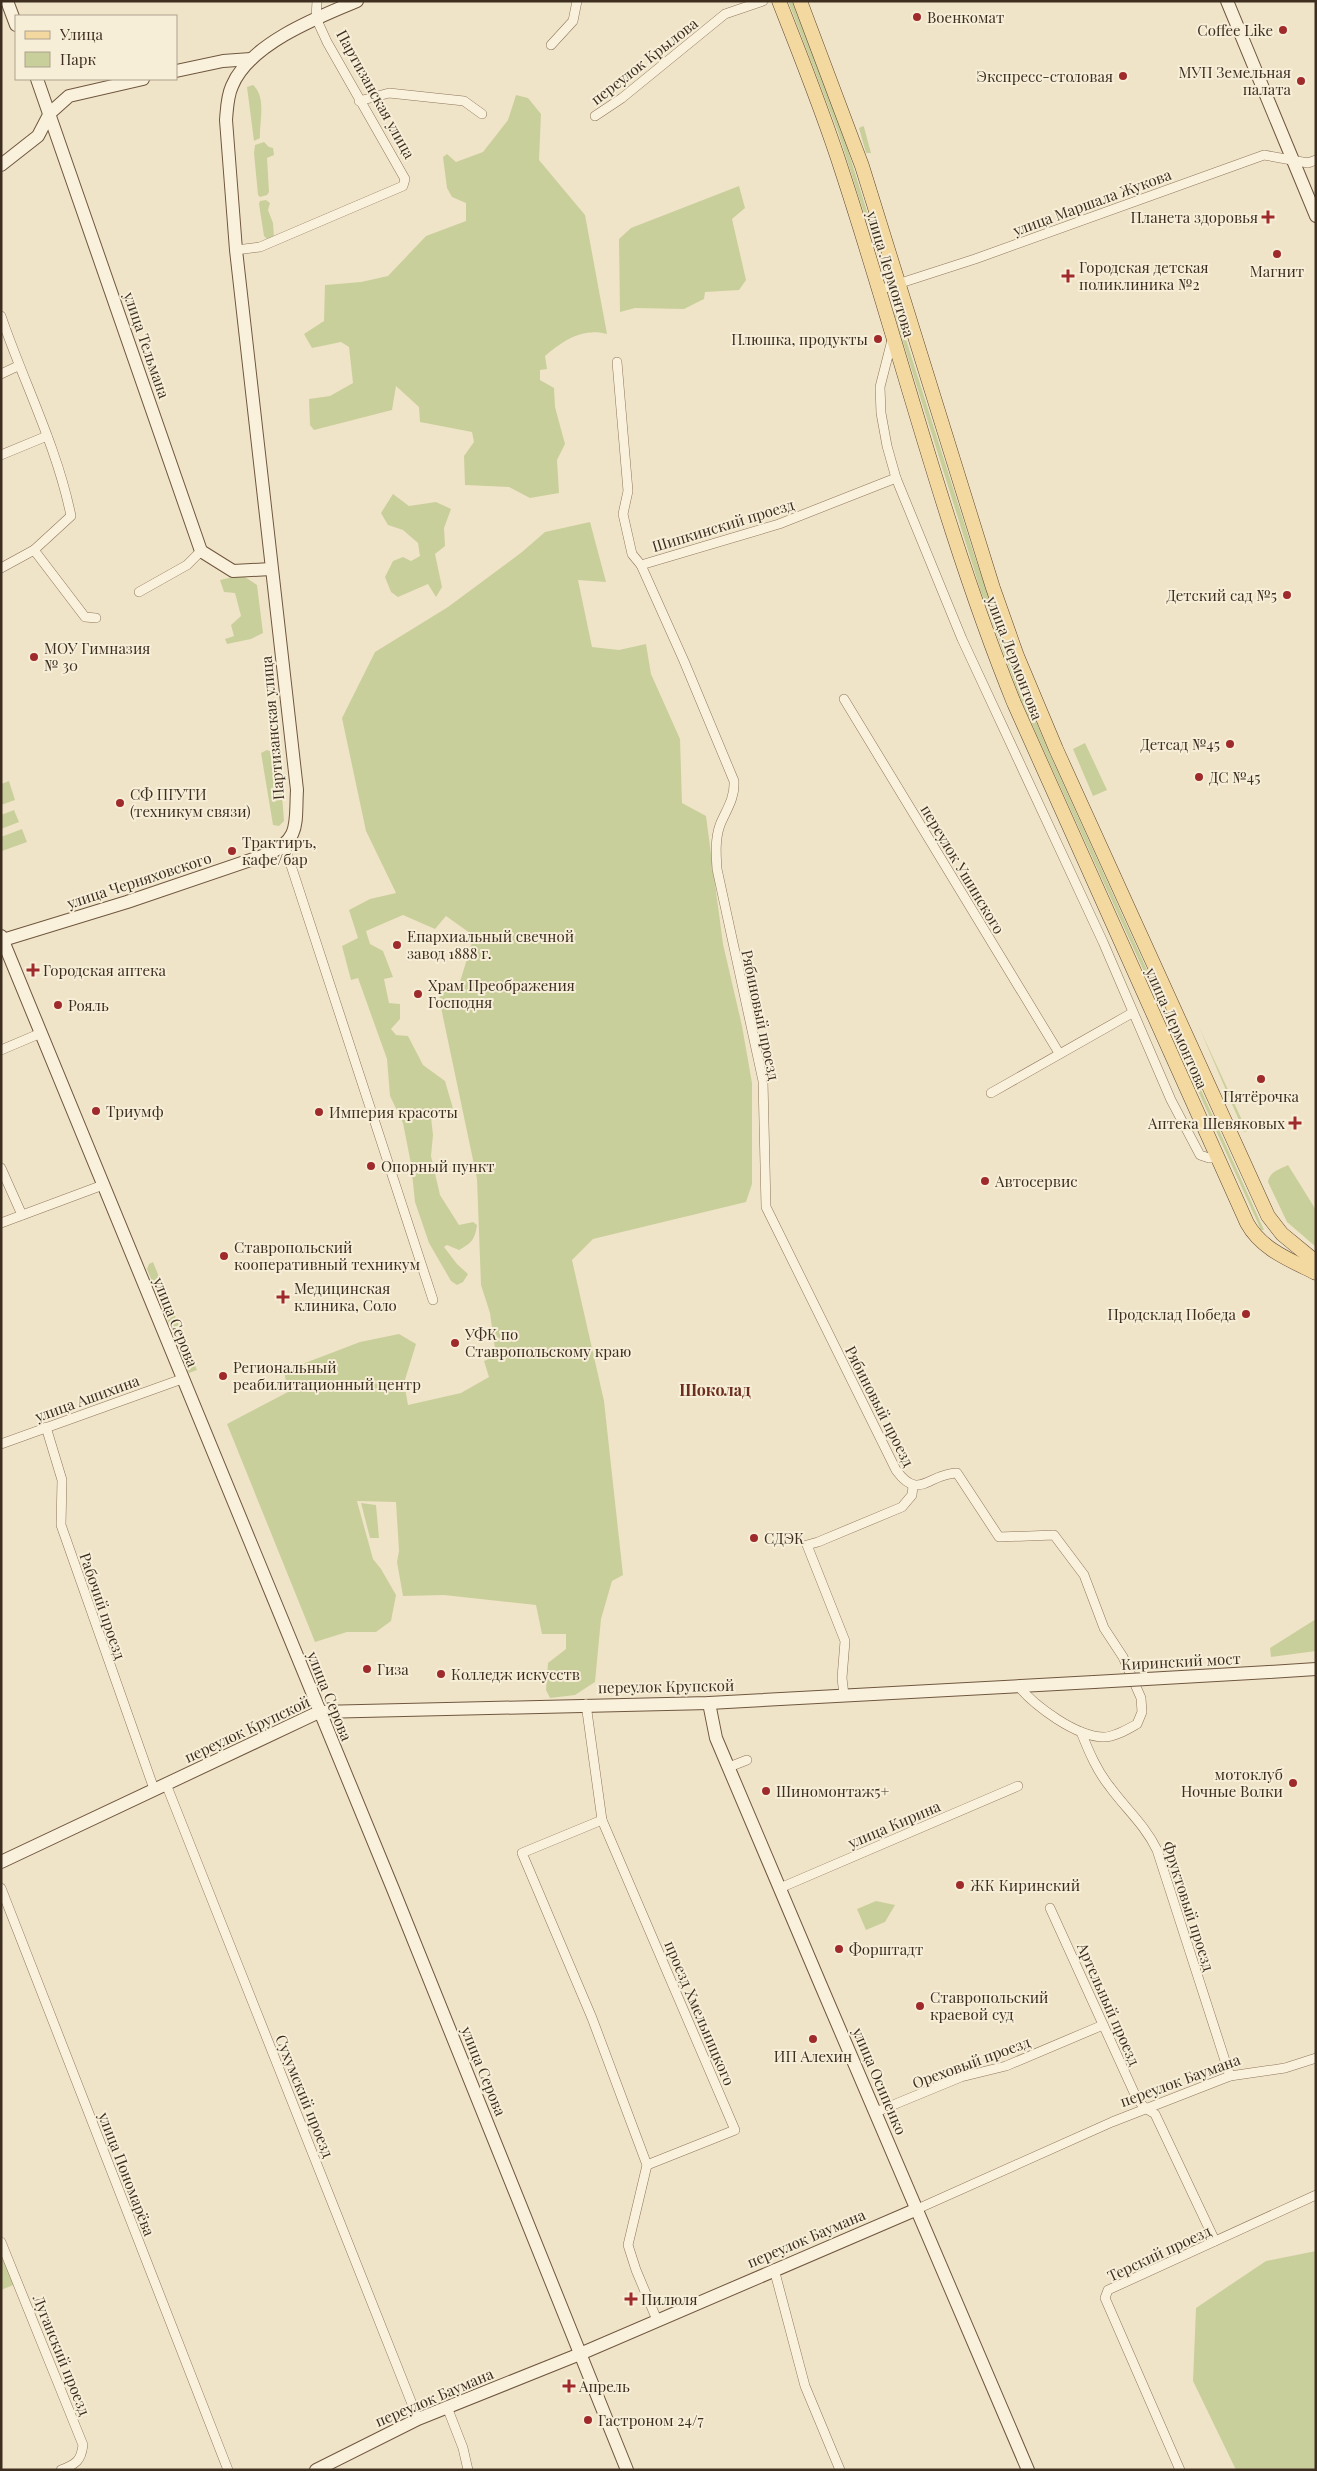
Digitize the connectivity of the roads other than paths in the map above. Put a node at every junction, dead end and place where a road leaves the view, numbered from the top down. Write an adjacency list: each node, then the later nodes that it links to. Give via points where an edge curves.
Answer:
1 (7, 1): 10 (street)
2 (316, 1): 9 (street)
3 (357, 1): 9 (street, Партизанская улица)
4 (577, 1): 11 (street, via 573,21)
5 (763, 1): 19 (street, переулок Крылова, via 725,14 622,98)
6 (779, 1): 26 (main road, улица Лермонтова, via 830,135)
7 (800, 1): 25 (main road, улица Лермонтова, via 849,126)
8 (1228, 1): 20 (street)
9 (316, 18): 12 (street, Партизанская улица); 16 (street, Партизанская улица)
10 (15, 22)
11 (550, 45)
12 (251, 59): 13 (street); 24 (street, Партизанская улица, via 232,85 226,120)
13 (178, 71)
14 (37, 80): 17 (street, улица Тельмана)
15 (139, 80): 17 (street, via 69,96)
16 (359, 101): 18 (street, via 389,93 464,101); 24 (street, Партизанская улица, via 405,179 403,186 260,247)
17 (50, 113): 22 (street, via 38,136); 36 (street, улица Тельмана)
18 (482, 114)
19 (594, 116)
20 (1292, 160): 21 (street, улица Маршала Жукова, via 1308,163); 23 (street); 25 (street, улица Маршала Жукова, via 1264,155)
21 (1316, 160)
22 (1, 165)
23 (1316, 216)
24 (236, 250): 39 (street, Партизанская улица)
25 (898, 284): 26 (street, улица Маршала Жукова); 54 (main road, улица Лермонтова, via 1020,664)
26 (879, 290): 28 (main road, улица Лермонтова)
27 (1, 316): 30 (street)
28 (893, 336): 34 (street, via 880,386 884,430); 50 (main road, улица Лермонтова, via 963,563 998,664)
29 (617, 362): 37 (street, Шипкинский проезд, via 628,490 624,514 632,554)
30 (18, 366): 31 (street); 32 (street)
31 (1, 374)
32 (47, 436): 33 (street); 35 (street, via 64,480 71,516)
33 (1, 455)
34 (896, 478): 37 (street, Шипкинский проезд, via 779,524); 45 (street, via 962,639 1103,942)
35 (34, 550): 38 (street); 41 (street, via 75,607 85,617)
36 (201, 551): 39 (street, via 233,571); 40 (street, via 187,566)
37 (641, 565): 63 (street, Рябиновый проезд, via 734,781 735,794 719,826 717,868 763,1081 766,1207 896,1470 903,1481)
38 (1, 568)
39 (271, 569): 43 (street, Партизанская улица, via 297,790 295,831)
40 (139, 592)
41 (96, 618)
42 (844, 699): 48 (street, переулок Ушинского)
43 (285, 847): 44 (street, улица Черняховского, via 145,897); 59 (street)
44 (2, 939): 46 (street, улица Серова)
45 (1132, 1012): 48 (street); 50 (street, via 1193,1144 1200,1155)
46 (41, 1033): 47 (street); 52 (street, улица Серова)
47 (1, 1050)
48 (1059, 1053): 49 (street)
49 (991, 1093)
50 (1218, 1158): 55 (main road, улица Лермонтова)
51 (1, 1168): 53 (street)
52 (103, 1185): 53 (street); 60 (street, улица Серова)
53 (22, 1215): 56 (street)
54 (1268, 1216): 55 (main road, via 1268,1230 1264,1235 1259,1235); 57 (main road, улица Лермонтова, via 1282,1234)
55 (1247, 1223): 58 (main road, улица Лермонтова, via 1263,1244)
56 (1, 1224)
57 (1316, 1262)
58 (1316, 1273)
59 (433, 1300)
60 (182, 1379): 61 (street, улица Ашихина); 70 (street, улица Серова)
61 (46, 1428): 62 (street, улица Ашихина); 75 (street, Рабочий проезд, via 62,1480 61,1526)
62 (1, 1444)
63 (913, 1486): 67 (street, Рябиновый проезд, via 912,1496 902,1507 807,1545 845,1641); 71 (street, Рябиновый проезд, via 957,1473 999,1537 1054,1535 1084,1575 1104,1628 1123,1656 1141,1698 1142,1712 1137,1724 1105,1737)
64 (1316, 1669): 65 (street, Киринский мост, bridge)
65 (1094, 1682): 66 (street, переулок Крупской)
66 (1018, 1686): 67 (street, переулок Крупской); 71 (street, Рябиновый проезд, via 1030,1700)
67 (844, 1695): 68 (street, переулок Крупской)
68 (709, 1703): 69 (street, переулок Крупской); 73 (street, улица Осипенко, via 716,1738)
69 (586, 1704): 70 (street, переулок Крупской); 76 (street, проезд Хмельницкого)
70 (319, 1712): 75 (street, переулок Крупской); 93 (street, улица Серова)
71 (1081, 1732): 83 (street, Фруктовый проезд, via 1091,1758 1110,1787 1149,1832 1157,1850)
72 (747, 1760): 73 (street)
73 (729, 1767): 79 (street, улица Осипенко)
74 (1018, 1786): 79 (street, улица Кирина)
75 (160, 1787): 77 (street, переулок Крупской); 95 (street, Сухумский проезд)
76 (602, 1820): 86 (street, via 522,1853 592,2018); 86 (street, проезд Хмельницкого, via 735,2130)
77 (1, 1862)
78 (1, 1888): 97 (street, улица Пономарёва)
79 (780, 1888): 85 (street, улица Осипенко)
80 (1050, 1908): 81 (street, Артельный проезд)
81 (1103, 2025): 84 (street, Артельный проезд, via 1137,2099); 85 (street, Ореховый проезд, via 1006,2066 961,2077)
82 (1316, 2058): 83 (street, переулок Баумана, via 1285,2068)
83 (1230, 2076): 84 (street, переулок Баумана)
84 (1145, 2108): 88 (street, переулок Баумана); 89 (street, Артельный проезд, via 1155,2114)
85 (876, 2112): 88 (street, улица Осипенко)
86 (647, 2166): 92 (street, via 628,2245)
87 (1316, 2195): 89 (street, Терский проезд)
88 (915, 2210): 91 (street, переулок Баумана); 102 (street, улица Осипенко)
89 (1215, 2241): 103 (street, Терский проезд, via 1108,2290 1105,2298)
90 (1, 2242): 96 (street, Луганский проезд, via 83,2445 82,2457 77,2463)
91 (774, 2269): 92 (street, переулок Баумана); 101 (street, via 805,2386)
92 (657, 2320): 93 (street, переулок Баумана)
93 (580, 2354): 94 (street, переулок Баумана); 100 (street, улица Серова)
94 (447, 2407): 95 (street, переулок Баумана); 99 (street)
95 (418, 2419): 98 (street, переулок Баумана)
96 (61, 2470)
97 (228, 2470)
98 (316, 2470)
99 (468, 2470)
100 (627, 2470)
101 (840, 2470)
102 (1028, 2470)
103 (1180, 2470)

